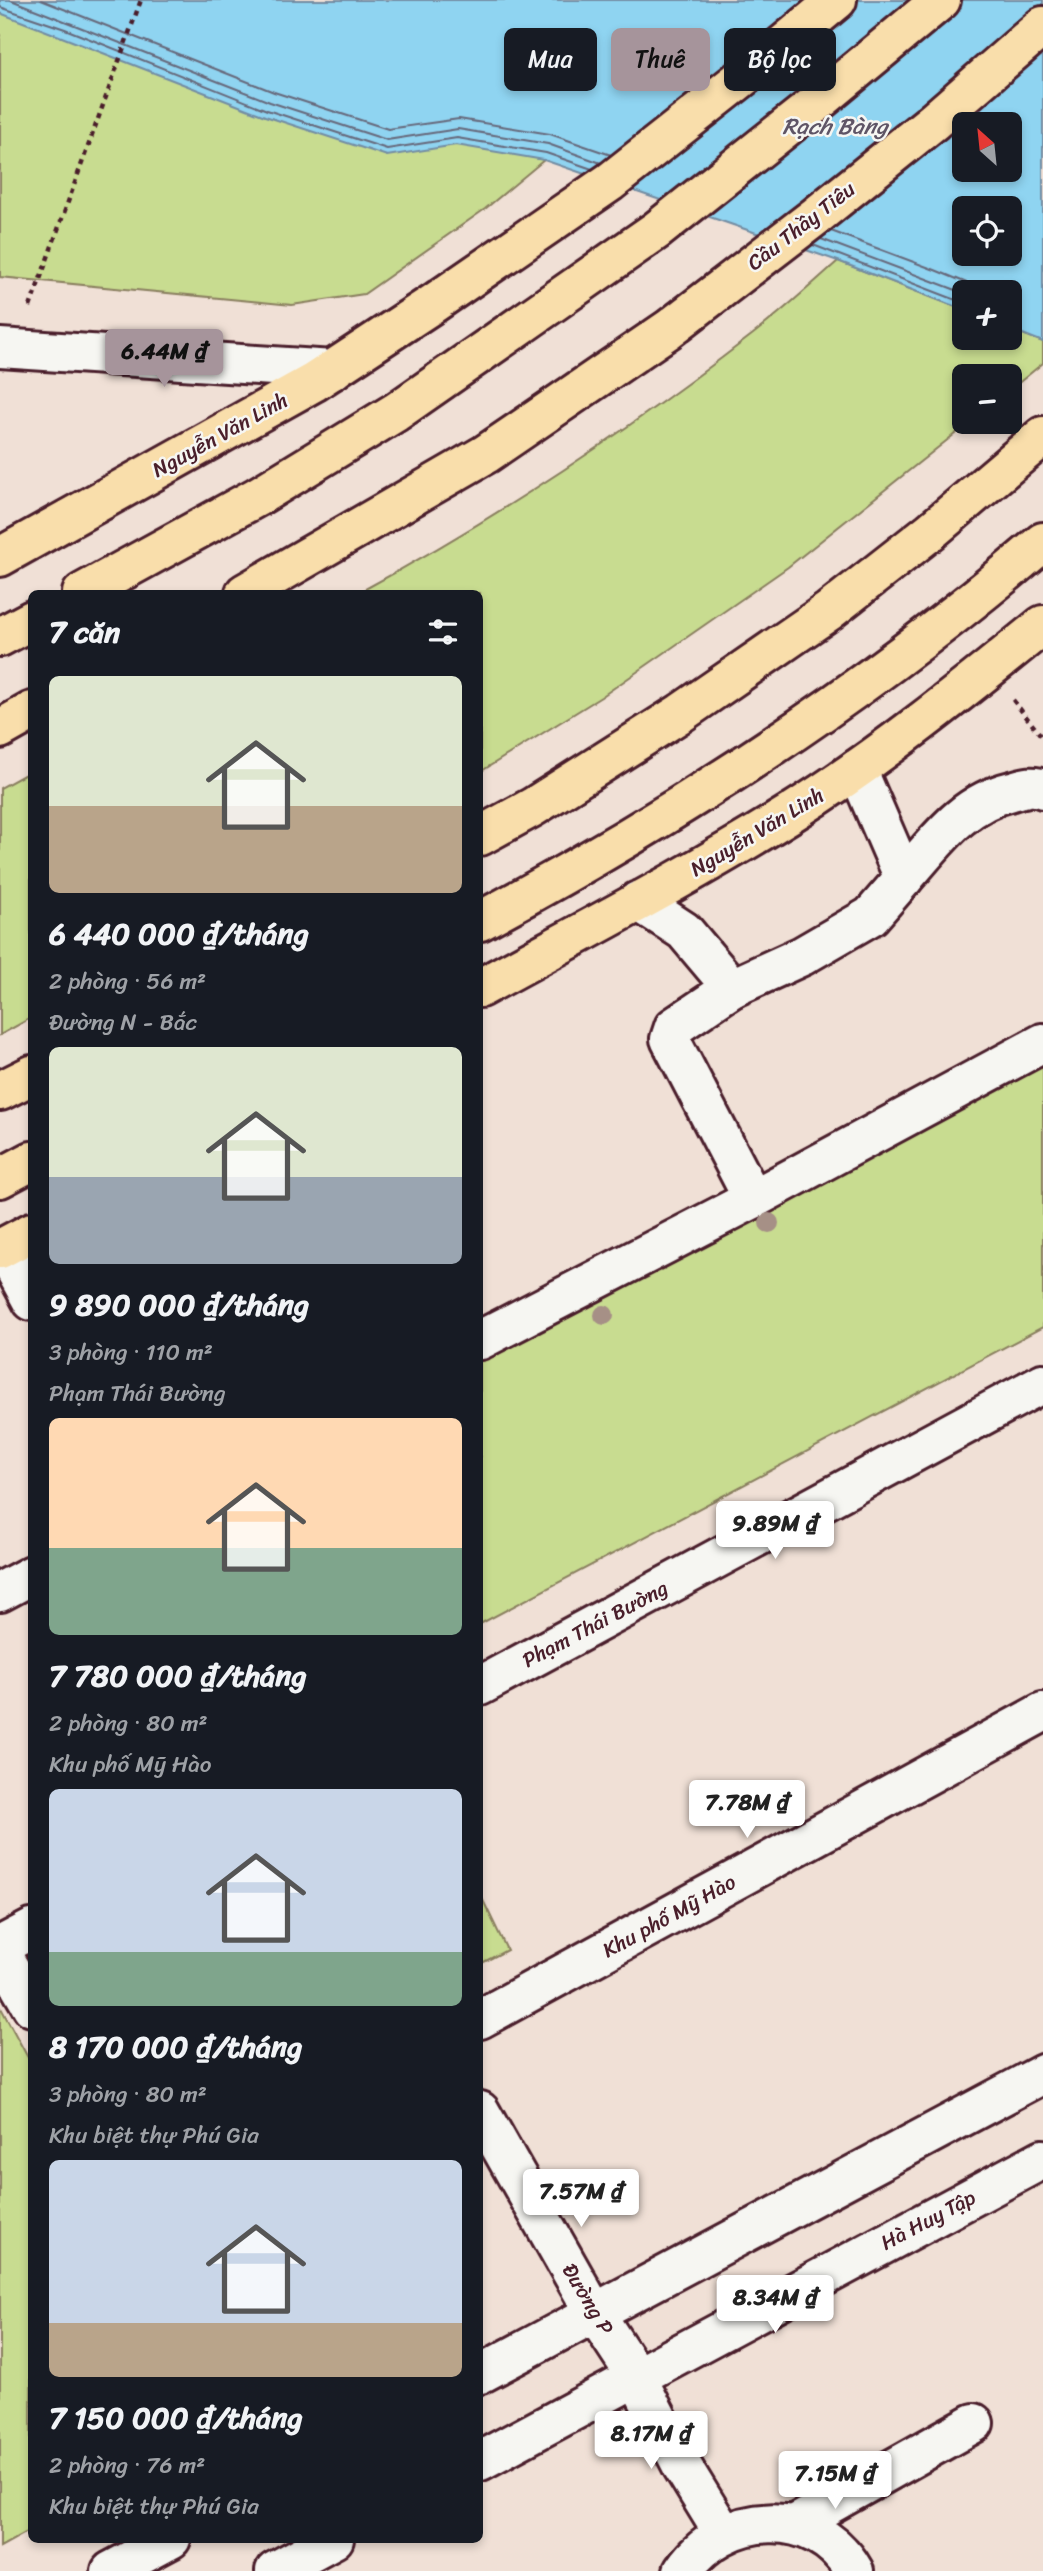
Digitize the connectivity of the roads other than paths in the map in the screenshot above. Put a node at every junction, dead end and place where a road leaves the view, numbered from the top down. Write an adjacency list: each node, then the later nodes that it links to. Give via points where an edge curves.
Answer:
1 (836, 0): 5 (main road, Nguyễn Văn Linh, via 610,182)
2 (941, 0): 9 (main road, via 657,230 396,412 327,456)
3 (1043, 26): 10 (main road, Cầu Thầy Tiêu, via 934,121 668,329 549,413 426,491)
4 (0, 348): 5 (street)
5 (333, 370): 8 (main road, Nguyễn Văn Linh)
6 (1043, 436): 18 (main road, via 829,611 533,807)
7 (1043, 542): 21 (main road, via 974,601 784,740 620,844)
8 (0, 557)
9 (88, 590)
10 (250, 590)
11 (28, 622): 12 (main road)
12 (0, 637)
13 (1016, 647): 16 (main road, Nguyễn Văn Linh)
14 (28, 713): 15 (main road)
15 (0, 729)
16 (857, 769): 19 (street); 20 (main road, Nguyễn Văn Linh)
17 (1043, 789): 19 (street, via 1035,785 993,796 961,815)
18 (483, 833)
19 (904, 878): 23 (street, via 871,916 802,956)
20 (638, 901): 22 (main road, Nguyễn Văn Linh); 23 (street, via 684,931)
21 (483, 919)
22 (483, 986)
23 (732, 988): 29 (street, via 674,1027 670,1039)
24 (1043, 1042): 29 (street)
25 (28, 1076): 26 (main road)
26 (0, 1091)
27 (28, 1163): 28 (main road)
28 (0, 1178)
29 (753, 1199): 32 (street)
30 (9, 1242): 31 (street)
31 (28, 1291)
32 (483, 1338)
33 (1043, 1383): 36 (street, Phạm Thái Bường)
34 (28, 1577): 35 (street)
35 (0, 1592)
36 (483, 1684)
37 (1043, 1712): 42 (street, Khu phố Mỹ Hào)
38 (28, 1931): 39 (street)
39 (0, 1946)
40 (0, 1952): 41 (street)
41 (28, 2000)
42 (483, 2017)
43 (1043, 2074): 46 (street)
44 (483, 2116): 46 (street, Đường P)
45 (1043, 2159): 48 (street, Hà Huy Tập)
46 (594, 2312): 47 (street); 48 (street, Đường P)
47 (483, 2372)
48 (636, 2376): 50 (street, Hà Huy Tập); 52 (street, Đường P)
49 (974, 2423): 51 (street)
50 (483, 2458)
51 (793, 2525): 52 (street, via 770,2522); 58 (street, via 823,2539)
52 (723, 2533): 57 (street, via 701,2549)
53 (164, 2543): 55 (street)
54 (327, 2543): 56 (street)
55 (111, 2571)
56 (275, 2571)
57 (683, 2571)
58 (854, 2571)

